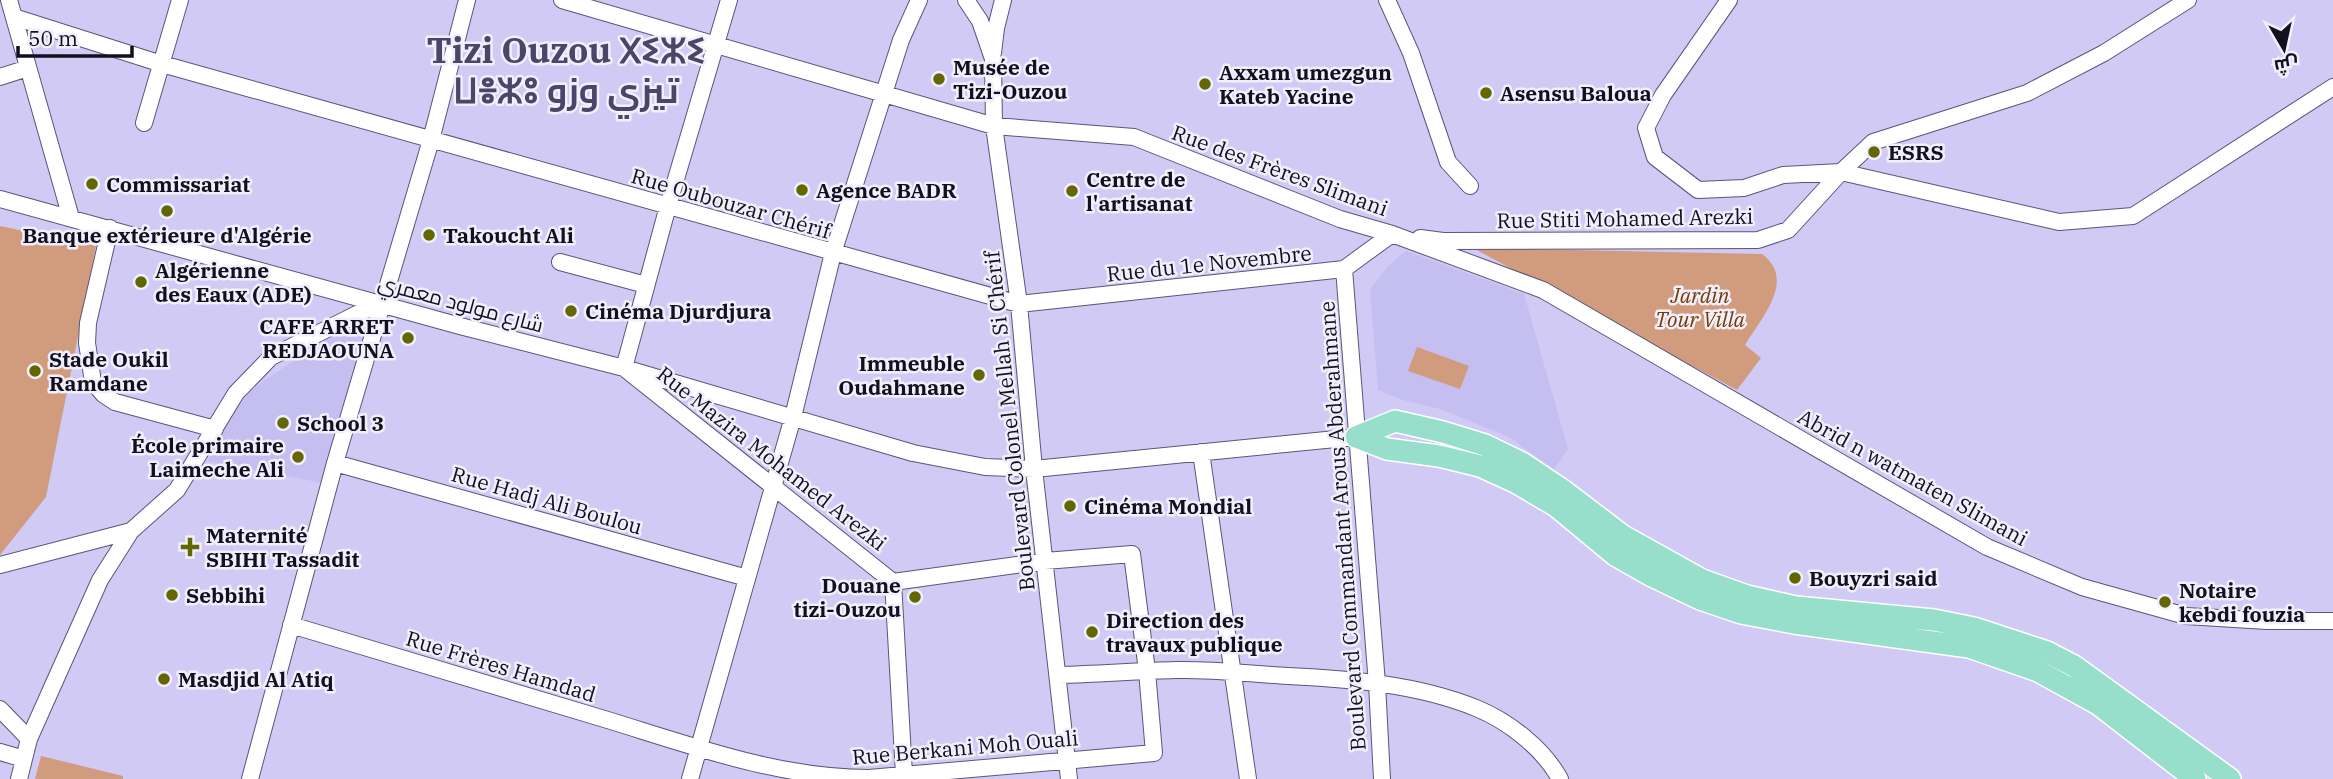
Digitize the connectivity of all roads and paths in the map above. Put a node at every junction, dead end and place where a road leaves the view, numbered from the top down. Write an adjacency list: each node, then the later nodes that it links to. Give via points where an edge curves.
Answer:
1 (9, 0): 13 (street)
2 (180, 0): 17 (street)
3 (467, 0): 24 (street)
4 (562, 0): 15 (street, Rue des Frères Slimani)
5 (729, 0): 15 (street)
6 (904, 0): 14 (street)
7 (919, 0): 14 (street)
8 (966, 0): 16 (street, Boulevard Colonel Mellah Si Chérif, via 980,21)
9 (1003, 0): 16 (street, Boulevard Colonel Mellah Si Chérif)
10 (1387, 0): 26 (street, via 1411,53 1448,162)
11 (1730, 0): 25 (street, via 1663,95 1646,128 1655,157 1699,190 1744,188 1783,175)
12 (2188, 0): 25 (street, Rue Stiti Mohamed Arezki, via 2104,53 2027,93 1873,142)
13 (14, 18): 17 (street, Rue Oubouzar Chérif); 18 (street)
14 (901, 40): 21 (street)
15 (718, 45): 21 (street, Rue des Frères Slimani); 28 (street)
16 (992, 59): 23 (street, Boulevard Colonel Mellah Si Chérif)
17 (162, 64): 22 (street); 24 (street, Rue Oubouzar Chérif)
18 (28, 68): 19 (street); 29 (street)
19 (0, 77)
20 (2333, 87): 25 (street, via 2133,216 2059,222)
21 (884, 92): 23 (street, Rue des Frères Slimani); 32 (street)
22 (144, 124)
23 (994, 126): 31 (street, Rue des Frères Slimani, via 1134,137 1340,219); 38 (street, Boulevard Colonel Mellah Si Chérif)
24 (431, 140): 28 (street, Rue Oubouzar Chérif); 37 (street)
25 (1840, 172): 31 (street, Rue Stiti Mohamed Arezki, via 1788,230 1758,240 1443,241)
26 (1470, 186)
27 (0, 199): 29 (street, شارع مولود معمري)
28 (667, 206): 32 (street, Rue Oubouzar Chérif); 35 (street)
29 (72, 218): 30 (street, شارع مولود معمري)
30 (110, 228): 37 (street, شارع مولود معمري); 41 (street, via 88,323 93,382 116,402)
31 (1392, 234): 34 (street, Rue du 1e Novembre); 36 (street, Rue des Frères Slimani)
32 (833, 253): 38 (street, Rue Oubouzar Chérif); 40 (street)
33 (560, 262): 35 (street)
34 (1344, 269): 38 (street, Rue du 1e Novembre); 42 (street, Boulevard Commandant Arous Abderahmane)
35 (646, 285): 39 (street)
36 (1544, 290): 52 (street, Abrid n watmaten Slimani, via 1987,547 2070,582 2186,617)
37 (382, 303): 39 (street, شارع مولود معمري); 41 (street, via 271,357 236,393); 44 (street)
38 (1018, 304): 45 (street, Boulevard Colonel Mellah Si Chérif)
39 (624, 368): 40 (street, شارع مولود معمري); 46 (street, Rue Mazira Mohamed Arezki)
40 (793, 417): 45 (street, شارع مولود معمري, via 913,453 985,467); 46 (street)
41 (215, 429): 47 (street, via 177,490)
42 (1356, 437): 43 (street, شارع مولود معمري); 57 (street, Boulevard Commandant Arous Abderahmane); 72 (main road, via 1387,449 1439,456 1492,471 1556,506 1615,555 1700,600 1794,624 1969,647 2038,671 2098,704); 73 (main road, via 1395,421 1485,445 1522,463 1623,536 1702,580 1747,596 1796,607 1934,620 2047,652 2074,666)
43 (1201, 452): 45 (street, شارع مولود معمري); 55 (street)
44 (335, 463): 50 (street, Rue Hadj Ali Boulou); 53 (street)
45 (1034, 469): 48 (street, Boulevard Colonel Mellah Si Chérif)
46 (774, 487): 50 (street); 51 (street, Rue Mazira Mohamed Arezki)
47 (131, 531): 49 (street); 59 (street, via 100,580)
48 (1045, 561): 51 (street); 54 (street, via 1132,554); 56 (street, Boulevard Colonel Mellah Si Chérif)
49 (0, 565)
50 (747, 578): 60 (street)
51 (894, 582): 64 (street)
52 (2333, 621)
53 (291, 625): 60 (street, Rue Frères Hamdad); 66 (street)
54 (1147, 671): 55 (street); 56 (street); 63 (street, Rue Berkani Moh Ouali, via 1154,753)
55 (1232, 673): 57 (street); 69 (street)
56 (1059, 675): 63 (street, Boulevard Colonel Mellah Si Chérif)
57 (1377, 684): 70 (street, Boulevard Commandant Arous Abderahmane); 71 (street, via 1476,708 1526,740)
58 (0, 709): 59 (street)
59 (29, 739): 62 (street)
60 (698, 748): 64 (street, Rue Berkani Moh Ouali, via 804,775); 67 (street)
61 (0, 752): 62 (street)
62 (24, 759): 65 (street)
63 (1067, 759): 64 (street, Rue Berkani Moh Ouali); 68 (street, Boulevard Colonel Mellah Si Chérif)
64 (904, 775)
65 (19, 779)
66 (250, 779)
67 (690, 779)
68 (1069, 779)
69 (1248, 779)
70 (1382, 779)
71 (1560, 779)
72 (2195, 779)
73 (2230, 779)

